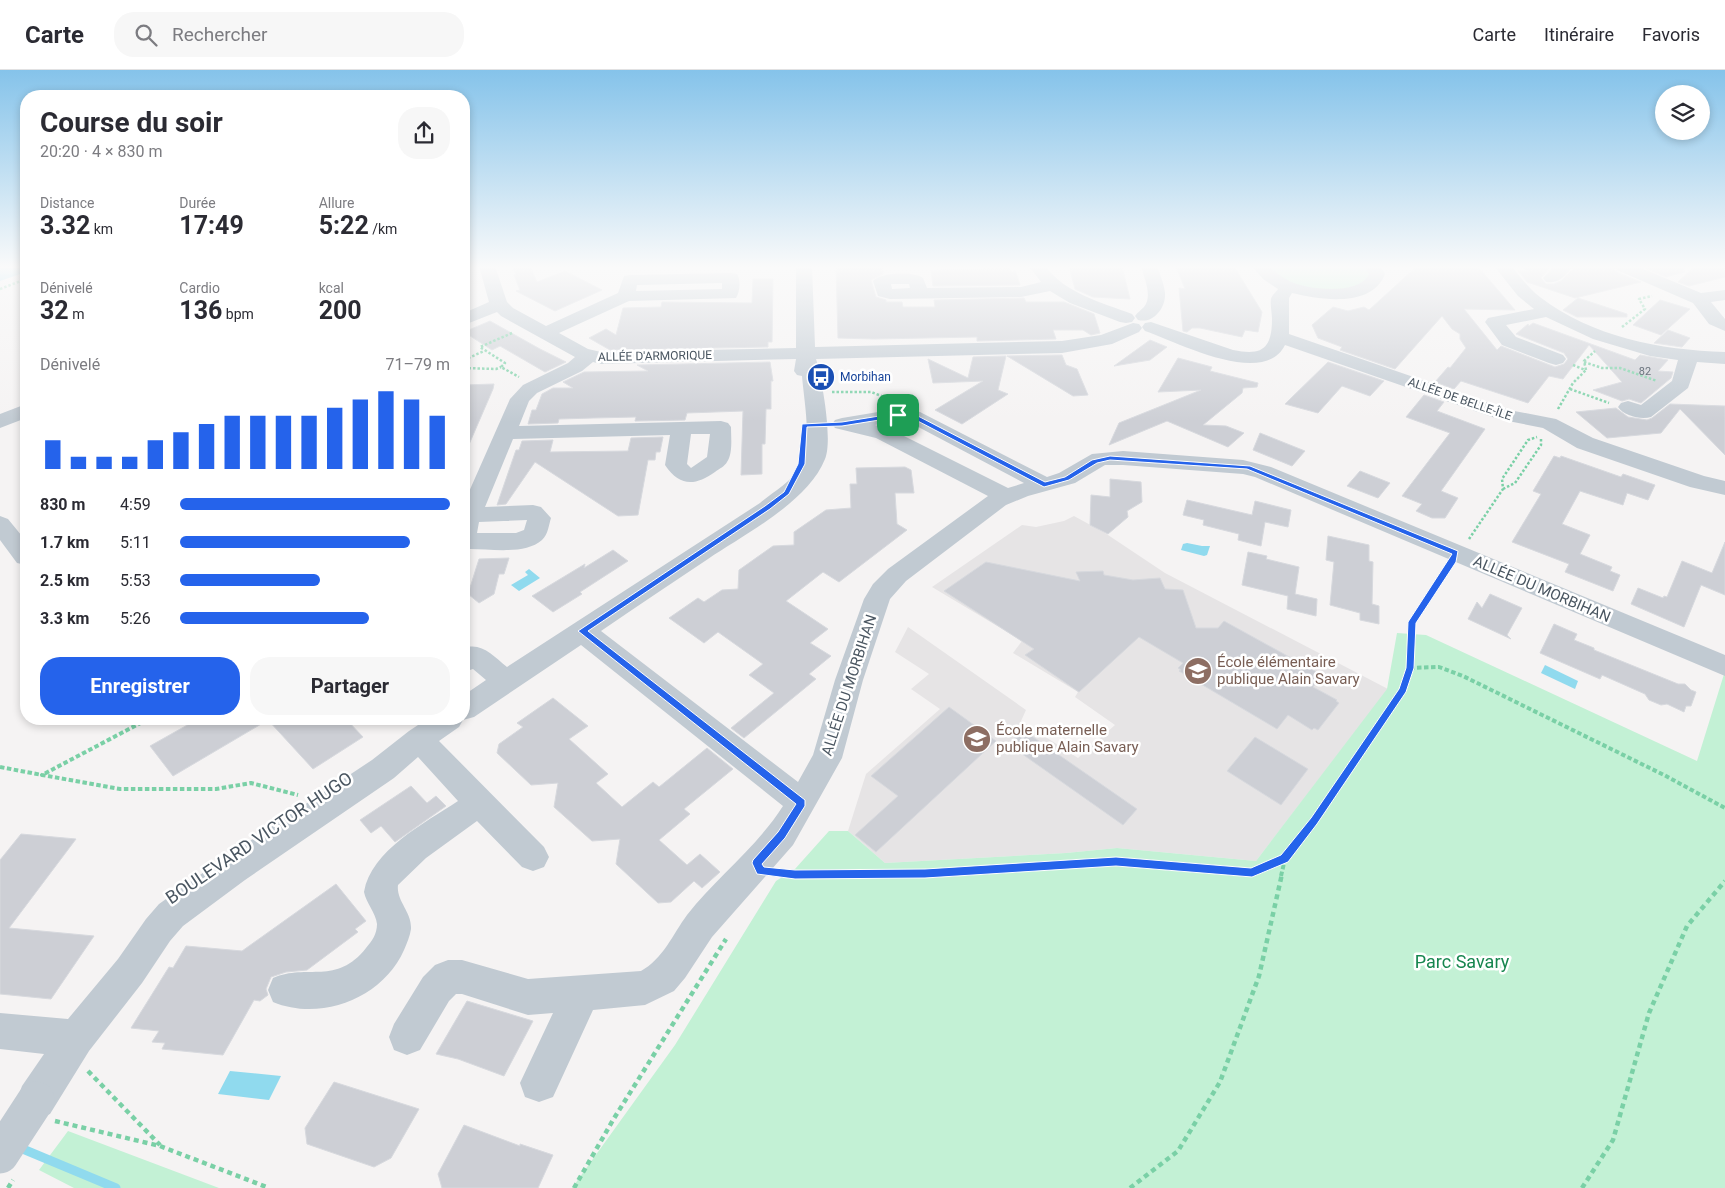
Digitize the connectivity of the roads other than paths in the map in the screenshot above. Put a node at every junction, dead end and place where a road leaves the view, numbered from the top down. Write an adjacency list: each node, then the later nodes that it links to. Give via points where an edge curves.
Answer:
1 (521, 318): 12 (street, ALLÉE D'ARMORIQUE)
2 (567, 318): 12 (street)
3 (805, 318): 15 (street)
4 (1128, 318): 10 (street)
5 (1142, 318): 10 (street)
6 (1283, 318): 13 (street)
7 (1513, 318): 18 (street, via 1494,322 1510,340)
8 (1563, 318): 16 (street, via 1608,338)
9 (1711, 318): 11 (street)
10 (1138, 322): 13 (street, via 1226,355 1247,359 1269,355); 15 (street, ALLÉE D'ARMORIQUE, via 1104,340 1062,347)
11 (1725, 326)
12 (538, 329): 14 (street, ALLÉE D'ARMORIQUE)
13 (1280, 337): 28 (street, ALLÉE DE BELLE-ÎLE, via 1506,415 1549,423 1590,445)
14 (588, 356): 15 (street, ALLÉE D'ARMORIQUE); 25 (street, via 575,367 535,386 524,395)
15 (806, 356): 23 (street, via 812,373)
16 (1689, 356): 17 (street); 19 (street, via 1682,384 1644,413)
17 (1725, 358)
18 (1556, 359)
19 (1628, 407)
20 (20, 413): 21 (street)
21 (0, 422)
22 (897, 422): 23 (street, via 862,427); 26 (street); 29 (street)
23 (810, 425): 33 (street, via 818,448 800,484)
24 (681, 428): 25 (street)
25 (505, 433): 30 (street)
26 (1017, 470): 27 (street); 29 (street, ALLÉE DU MORBIHAN, via 1016,478)
27 (1044, 484): 29 (street, ALLÉE DU MORBIHAN); 35 (street, ALLÉE DU MORBIHAN, via 1067,478 1095,462 1110,458 1248,467)
28 (1725, 488)
29 (997, 491): 41 (street, ALLÉE DU MORBIHAN, via 882,590 849,680 827,758)
30 (470, 515)
31 (0, 524): 32 (street)
32 (20, 549)
33 (582, 631): 36 (street); 41 (street)
34 (470, 658): 36 (street, via 474,655)
35 (1725, 666)
36 (505, 681): 37 (street)
37 (470, 705)
38 (440, 725): 39 (street, BOULEVARD VICTOR HUGO)
39 (419, 739): 40 (street); 47 (street, BOULEVARD VICTOR HUGO, via 383,769 171,916 130,971)
40 (479, 803): 42 (street); 43 (street, via 397,863 386,876 381,897 393,918 394,931 388,947 372,969 334,989 312,992)
41 (802, 803): 44 (street, ALLÉE DU MORBIHAN, via 782,835 700,926 661,979 645,988)
42 (533, 857)
43 (286, 990)
44 (582, 993): 46 (street, ALLÉE DU MORBIHAN, via 528,997 462,977 448,977 436,989); 48 (street)
45 (0, 1031): 47 (street)
46 (407, 1038)
47 (80, 1053): 49 (street, BOULEVARD VICTOR HUGO, bridge, via 42,1110)
48 (539, 1083)
49 (0, 1155)

